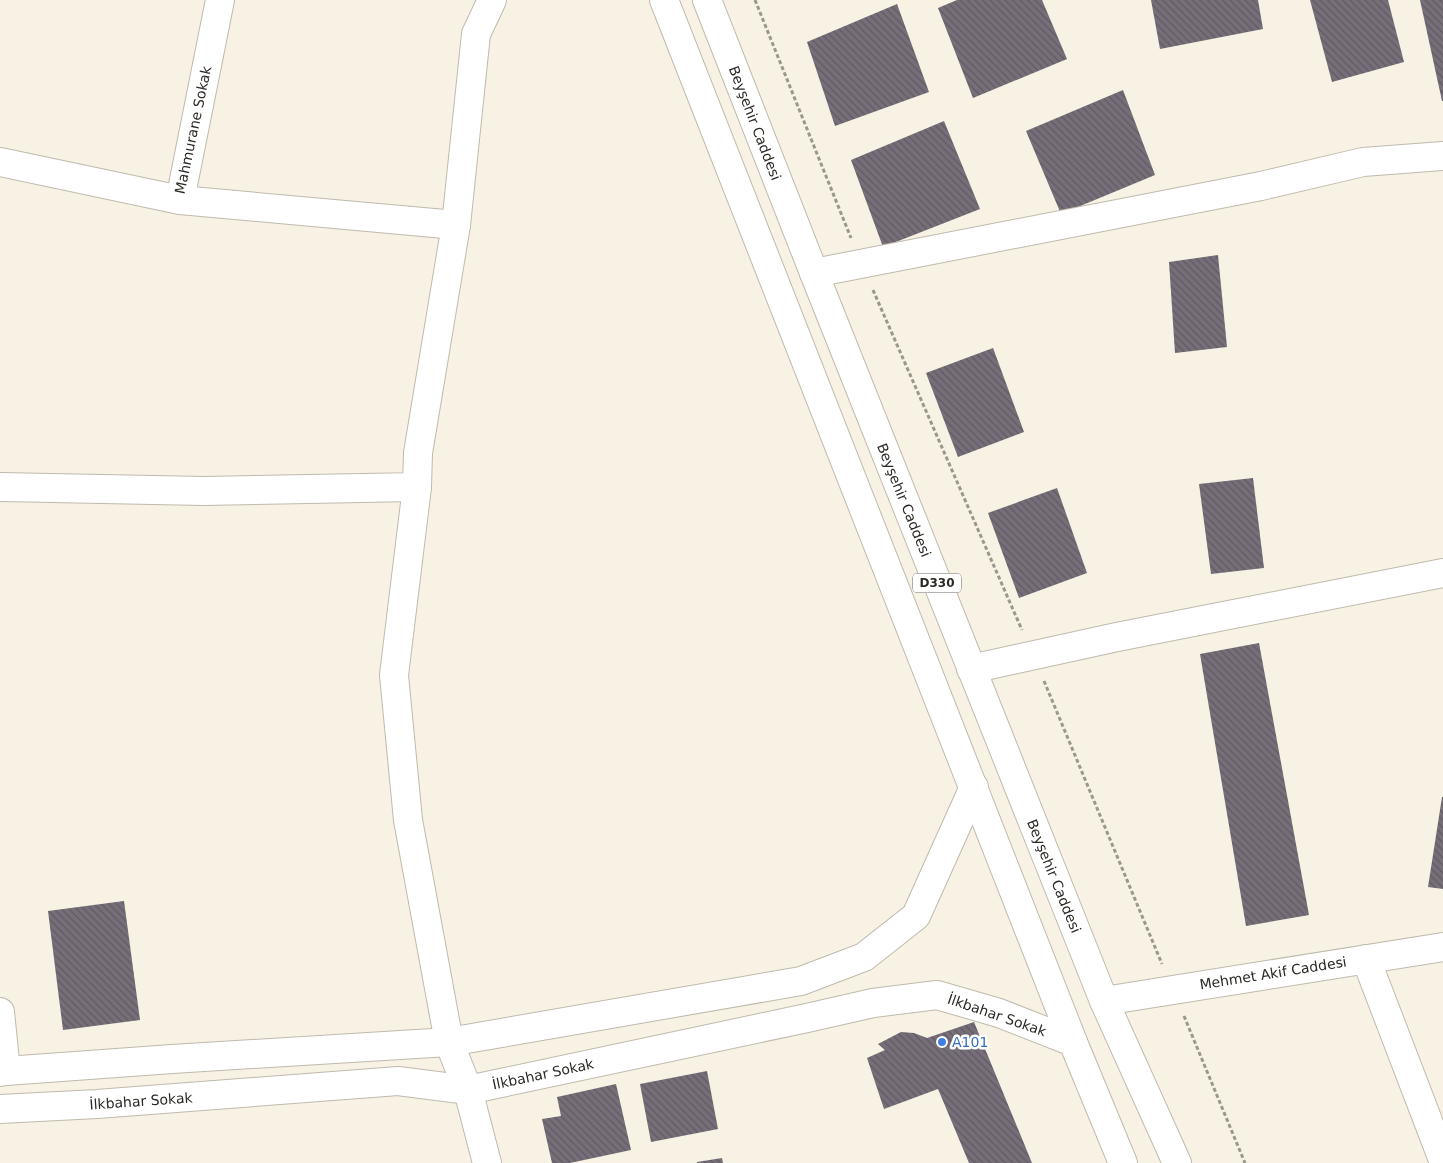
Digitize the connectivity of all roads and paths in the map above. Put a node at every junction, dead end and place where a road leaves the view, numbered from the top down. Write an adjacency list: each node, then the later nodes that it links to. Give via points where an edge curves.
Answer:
1 (220, 0): 8 (main road, Mahmurane Sokak)
2 (492, 0): 9 (main road, via 476,34)
3 (664, 0): 17 (main road, D330)
4 (707, 0): 11 (main road, Beyşehir Caddesi / D330)
5 (754, 0): 10 (path)
6 (1443, 156): 10 (main road, via 1363,162 1261,186)
7 (0, 162): 8 (main road, Mahmurane Sokak)
8 (180, 200): 9 (main road)
9 (456, 225): 13 (main road, via 418,453)
10 (862, 265): 11 (main road); 15 (path)
11 (814, 273): 16 (main road, Beyşehir Caddesi / D330)
12 (0, 487): 13 (main road, via 204,491)
13 (417, 487): 23 (main road, via 394,676 408,820)
14 (1443, 572): 15 (main road)
15 (1034, 656): 16 (main road); 20 (path)
16 (971, 669): 21 (main road, Beyşehir Caddesi / D330)
17 (974, 787): 23 (main road, via 916,916 864,957 801,981); 24 (main road, D330)
18 (1443, 947): 19 (main road, Mehmet Akif Caddesi)
19 (1366, 959): 20 (main road, Mehmet Akif Caddesi); 28 (main road)
20 (1172, 989): 21 (main road, Mehmet Akif Caddesi); 32 (path)
21 (1104, 1001): 31 (main road, Beyşehir Caddesi / D330)
22 (0, 1012): 25 (main road)
23 (449, 1042): 25 (main road); 26 (main road)
24 (1073, 1042): 26 (main road, İlkbahar Sokak, via 999,1013 937,995 872,1003); 30 (main road, D330)
25 (3, 1071)
26 (468, 1090): 27 (main road, İlkbahar Sokak, via 398,1081); 29 (main road)
27 (0, 1109)
28 (1443, 1160)
29 (487, 1163)
30 (1123, 1163)
31 (1177, 1163)
32 (1245, 1163)

